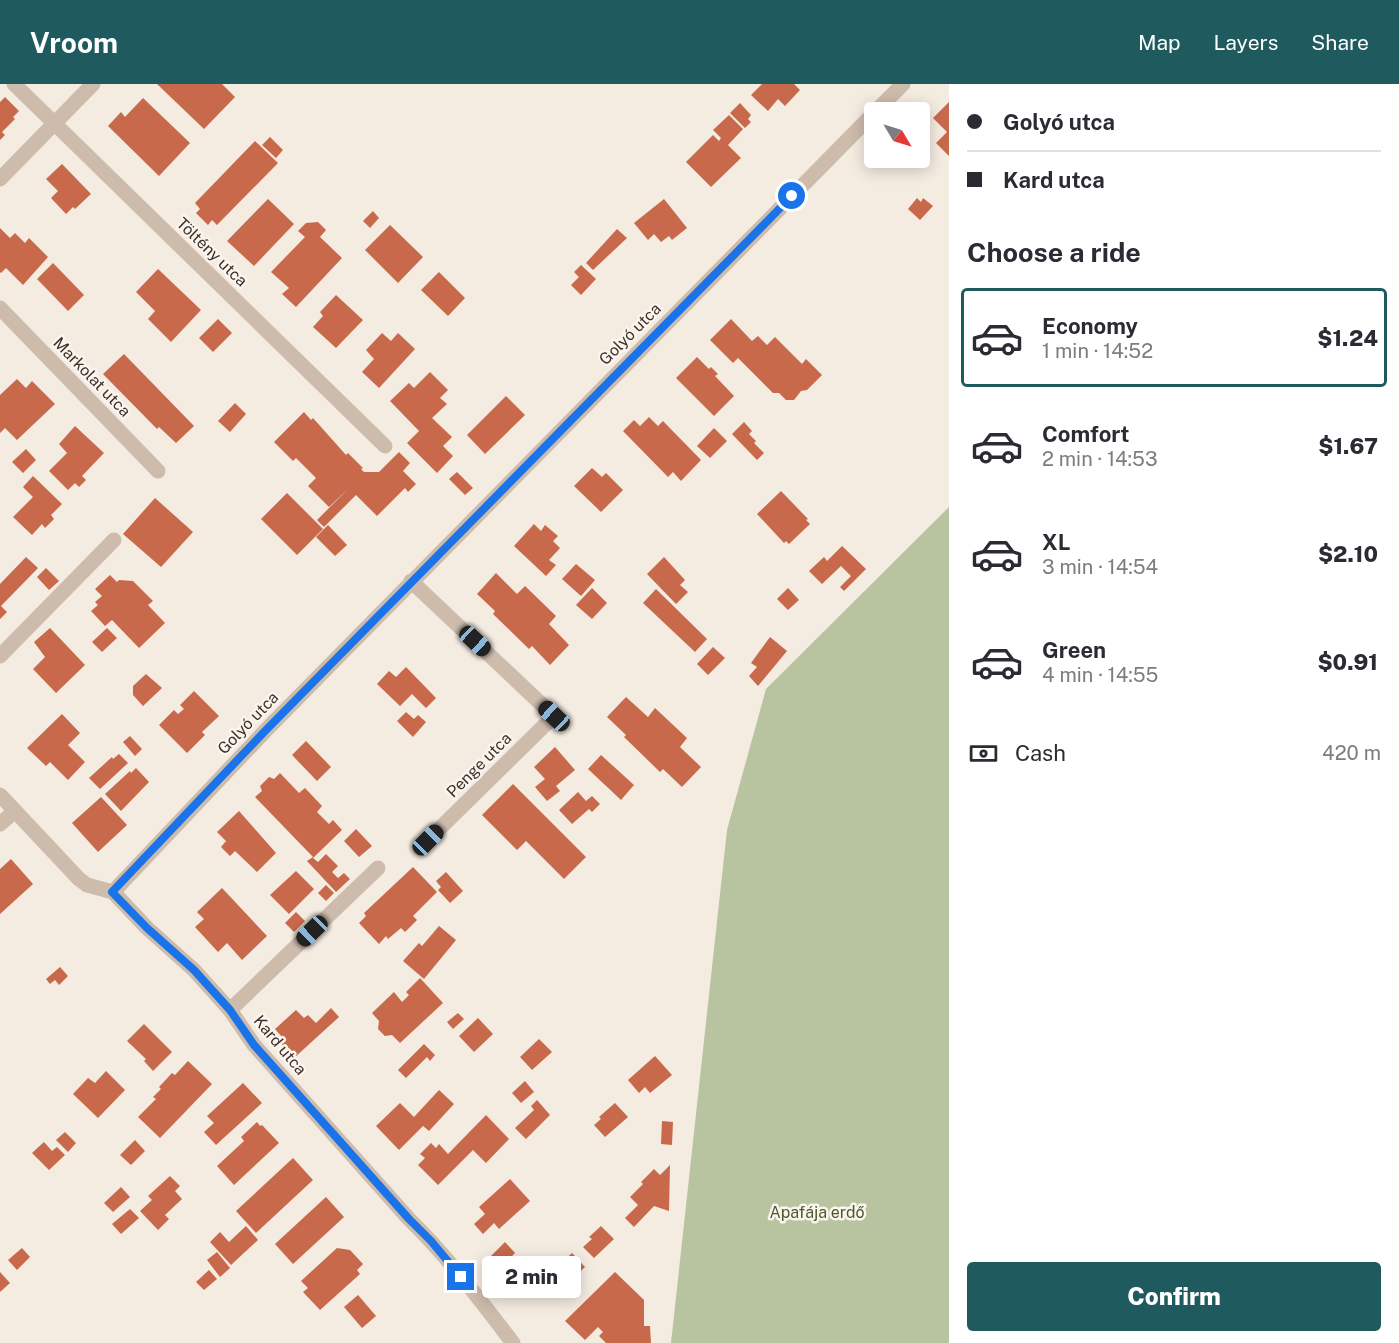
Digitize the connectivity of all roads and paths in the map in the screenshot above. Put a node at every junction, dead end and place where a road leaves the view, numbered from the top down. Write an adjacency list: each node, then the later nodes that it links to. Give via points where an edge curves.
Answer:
1 (14, 84): 5 (street, Töltény utca)
2 (93, 84): 5 (street)
3 (903, 84): 4 (street, Golyó utca)
4 (886, 102)
5 (54, 124): 7 (street); 9 (street, Töltény utca)
6 (864, 124): 12 (street, Golyó utca)
7 (0, 179)
8 (0, 308): 10 (street, Markolat utca)
9 (384, 446)
10 (158, 471)
11 (114, 540): 13 (street)
12 (411, 581): 17 (street, Penge utca, via 554,716); 19 (street, Golyó utca)
13 (0, 656)
14 (0, 795): 15 (street, Kard utca)
15 (15, 811): 16 (street); 19 (street, Kard utca, via 79,879)
16 (0, 824)
17 (428, 840)
18 (378, 868): 20 (street)
19 (112, 892): 20 (street, Kard utca)
20 (230, 1010): 21 (street, Kard utca, via 254,1045 431,1241)
21 (513, 1343)

